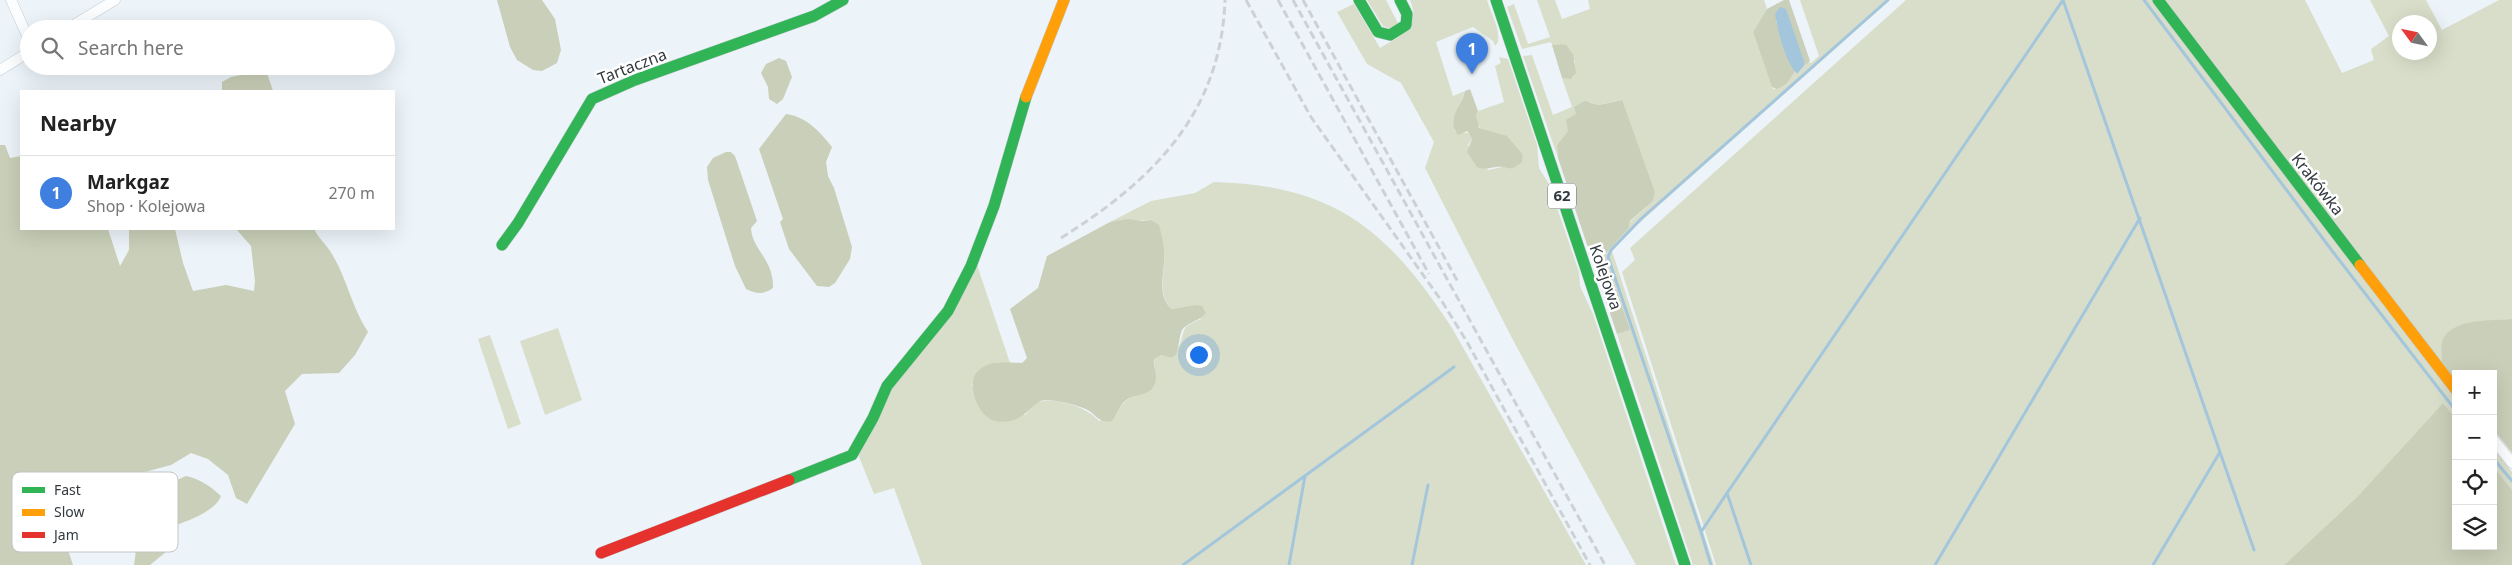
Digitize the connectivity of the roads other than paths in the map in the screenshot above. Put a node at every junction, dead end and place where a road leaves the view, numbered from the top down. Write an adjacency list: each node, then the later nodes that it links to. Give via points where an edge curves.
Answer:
1 (10, 0): 10 (street)
2 (115, 0): 9 (street)
3 (843, 0): 13 (street, Tartaczna, via 814,16 592,99)
4 (1064, 0): 17 (street, via 1036,68 992,212 971,266 948,311 887,386 852,455)
5 (1359, 0): 6 (street, via 1378,32 1390,35 1406,25 1407,14)
6 (1400, 0)
7 (1496, 0): 18 (street, Kolejowa / 62)
8 (2158, 0): 14 (street, Krakówka)
9 (82, 20)
10 (20, 21)
11 (20, 58): 12 (street)
12 (0, 70)
13 (502, 245)
14 (2452, 385)
15 (2497, 444): 16 (street)
16 (2512, 463)
17 (601, 553)
18 (1685, 565)

